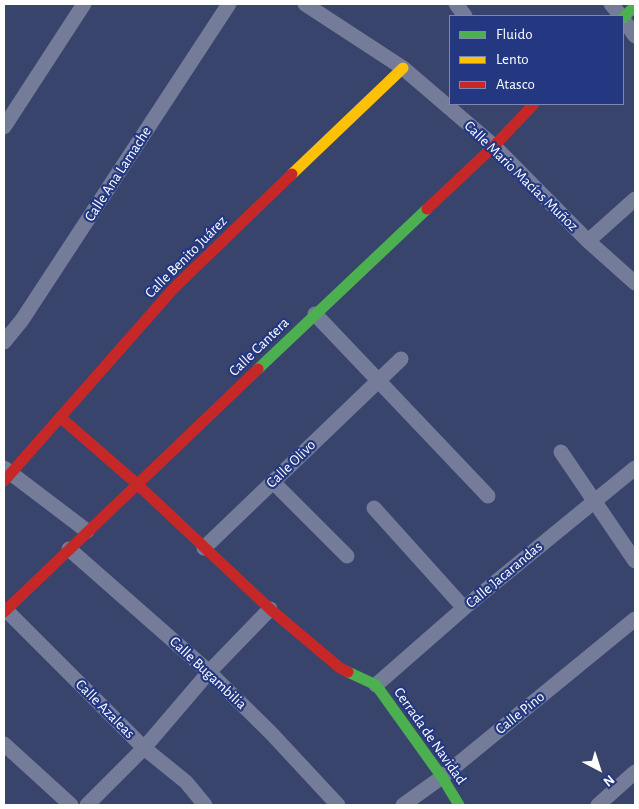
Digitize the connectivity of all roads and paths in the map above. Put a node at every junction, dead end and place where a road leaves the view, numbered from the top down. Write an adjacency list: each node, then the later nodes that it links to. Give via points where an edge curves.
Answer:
1 (84, 4): 14 (street)
2 (229, 4): 20 (street, Calle Ana Lamache, via 22,320)
3 (305, 4): 12 (street, Calle Mario Macías Muñoz)
4 (456, 4): 7 (street)
5 (611, 4): 8 (street)
6 (635, 6): 9 (street)
7 (464, 15)
8 (620, 15)
9 (624, 16)
10 (624, 21): 11 (street)
11 (635, 36)
12 (402, 68): 15 (street, Calle Mario Macías Muñoz); 23 (street, Calle Benito Juárez, via 174,288)
13 (532, 105): 15 (street, Calle Cantera)
14 (4, 127)
15 (494, 146): 17 (street, Calle Mario Macías Muñoz); 19 (street, Calle Cantera)
16 (635, 199): 17 (street)
17 (588, 241): 18 (street, Calle Mario Macías Muñoz)
18 (635, 283)
19 (315, 314): 22 (street); 28 (street, Calle Cantera)
20 (4, 342)
21 (401, 359): 22 (street, Calle Olivo)
22 (379, 381): 27 (street, Calle Olivo); 29 (street)
23 (60, 417): 26 (street, Calle Benito Juárez); 28 (street)
24 (561, 452): 30 (street)
25 (635, 468): 30 (street, Calle Jacarandas)
26 (6, 474): 32 (street)
27 (273, 482): 33 (street, Calle Olivo); 35 (street)
28 (137, 484): 32 (street, Calle Cantera); 33 (street)
29 (488, 496)
30 (595, 500): 36 (street); 37 (street, Calle Jacarandas)
31 (374, 508): 37 (street)
32 (87, 531): 34 (street, Calle Cantera)
33 (204, 548): 38 (street)
34 (69, 549): 39 (street, Calle Cantera); 41 (street, Calle Bugambilia)
35 (347, 556)
36 (635, 561)
37 (464, 608): 42 (street, Calle Jacarandas)
38 (270, 609): 41 (street); 42 (street, via 340,668)
39 (5, 611): 44 (street, Calle Azaleas)
40 (635, 619): 46 (street, Calle Pino)
41 (209, 672): 44 (street); 50 (street, Calle Bugambilia, via 271,732)
42 (376, 684): 46 (street, Cerrada de Navidad)
43 (4, 744): 47 (street)
44 (144, 748): 48 (street); 49 (street, Calle Azaleas, via 186,782)
45 (635, 772): 53 (street)
46 (442, 777): 51 (street, Calle Pino); 52 (street, Cerrada de Navidad)
47 (71, 805)
48 (87, 805)
49 (205, 805)
50 (338, 805)
51 (403, 805)
52 (459, 805)
53 (598, 805)

